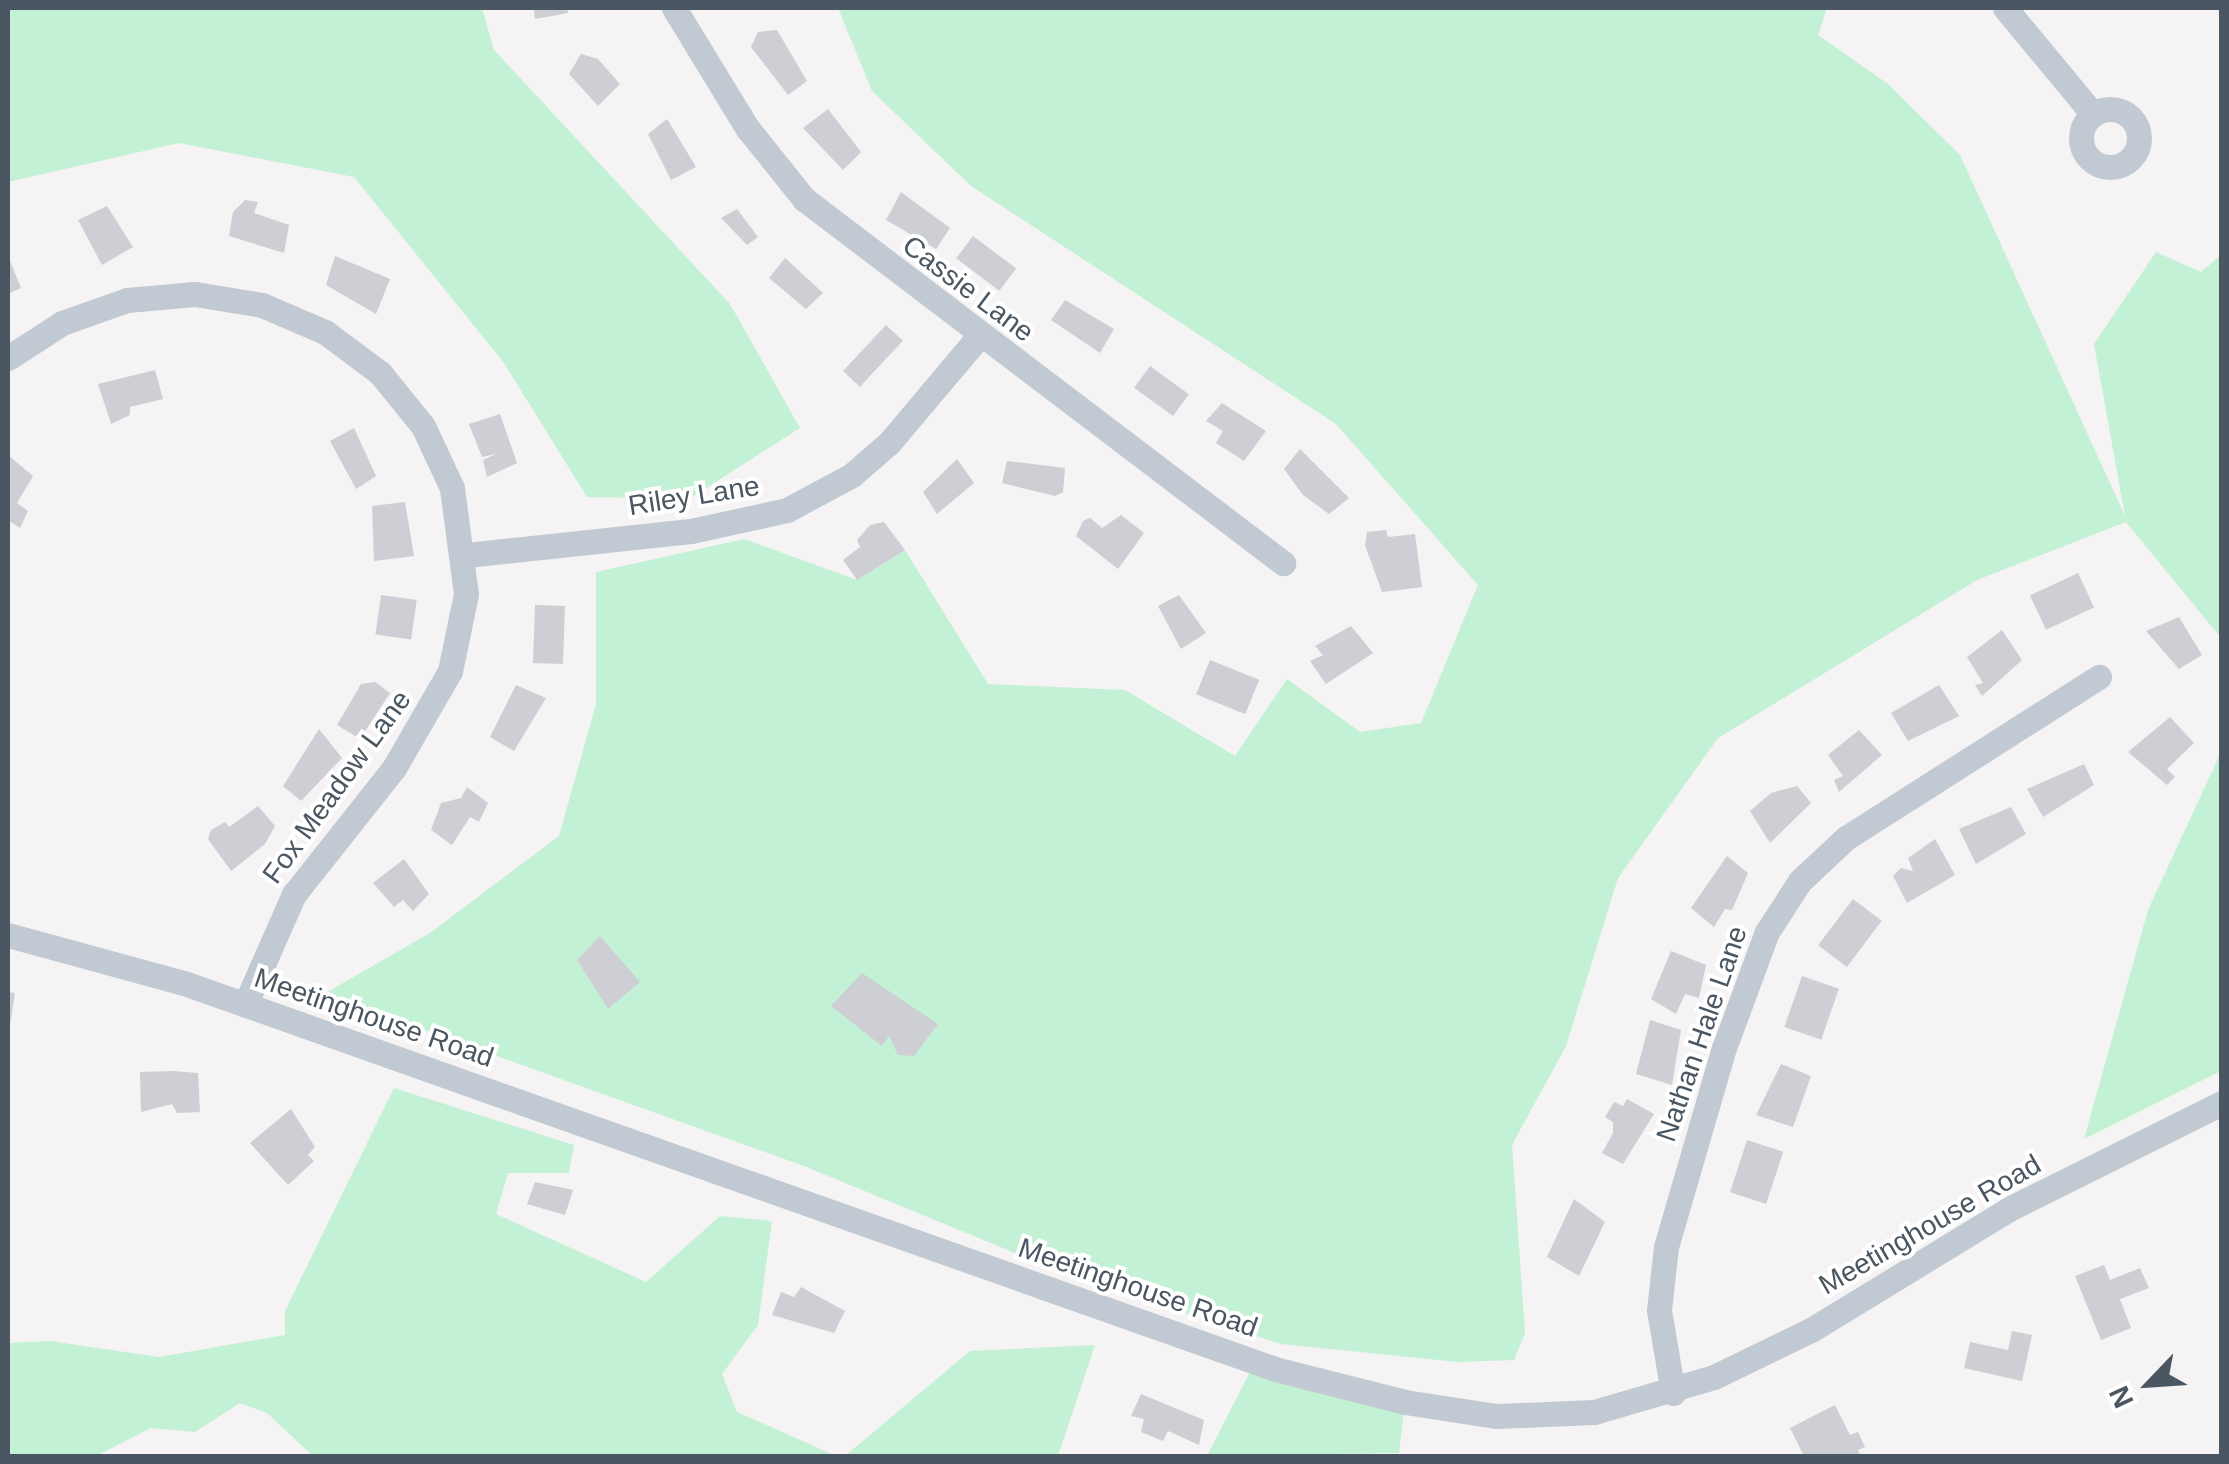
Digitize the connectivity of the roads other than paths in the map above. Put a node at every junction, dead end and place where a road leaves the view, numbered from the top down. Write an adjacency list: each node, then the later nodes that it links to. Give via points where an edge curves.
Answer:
1 (674, 8): 4 (street, Cassie Lane, via 748,129 804,199)
2 (2004, 8): 3 (street)
3 (2093, 114)
4 (980, 335): 6 (street, Riley Lane, via 889,442 852,475 786,510 691,531); 7 (street, Cassie Lane)
5 (8, 358): 6 (street, Fox Meadow Lane, via 94,310 160,296 229,298 294,316 380,372 423,426 452,488)
6 (466, 554): 10 (street, Fox Meadow Lane, via 461,633 434,706 294,894)
7 (1283, 563)
8 (2099, 676): 12 (street, Nathan Hale Lane, via 1846,838 1800,881 1775,919 1730,1030 1669,1233 1659,1310)
9 (8, 936): 10 (street, Meetinghouse Road)
10 (245, 1004): 12 (street, Meetinghouse Road, via 1315,1380 1452,1412 1522,1418 1594,1412)
11 (2222, 1103): 12 (street, Meetinghouse Road, via 2011,1208 1811,1330)
12 (1672, 1392)

